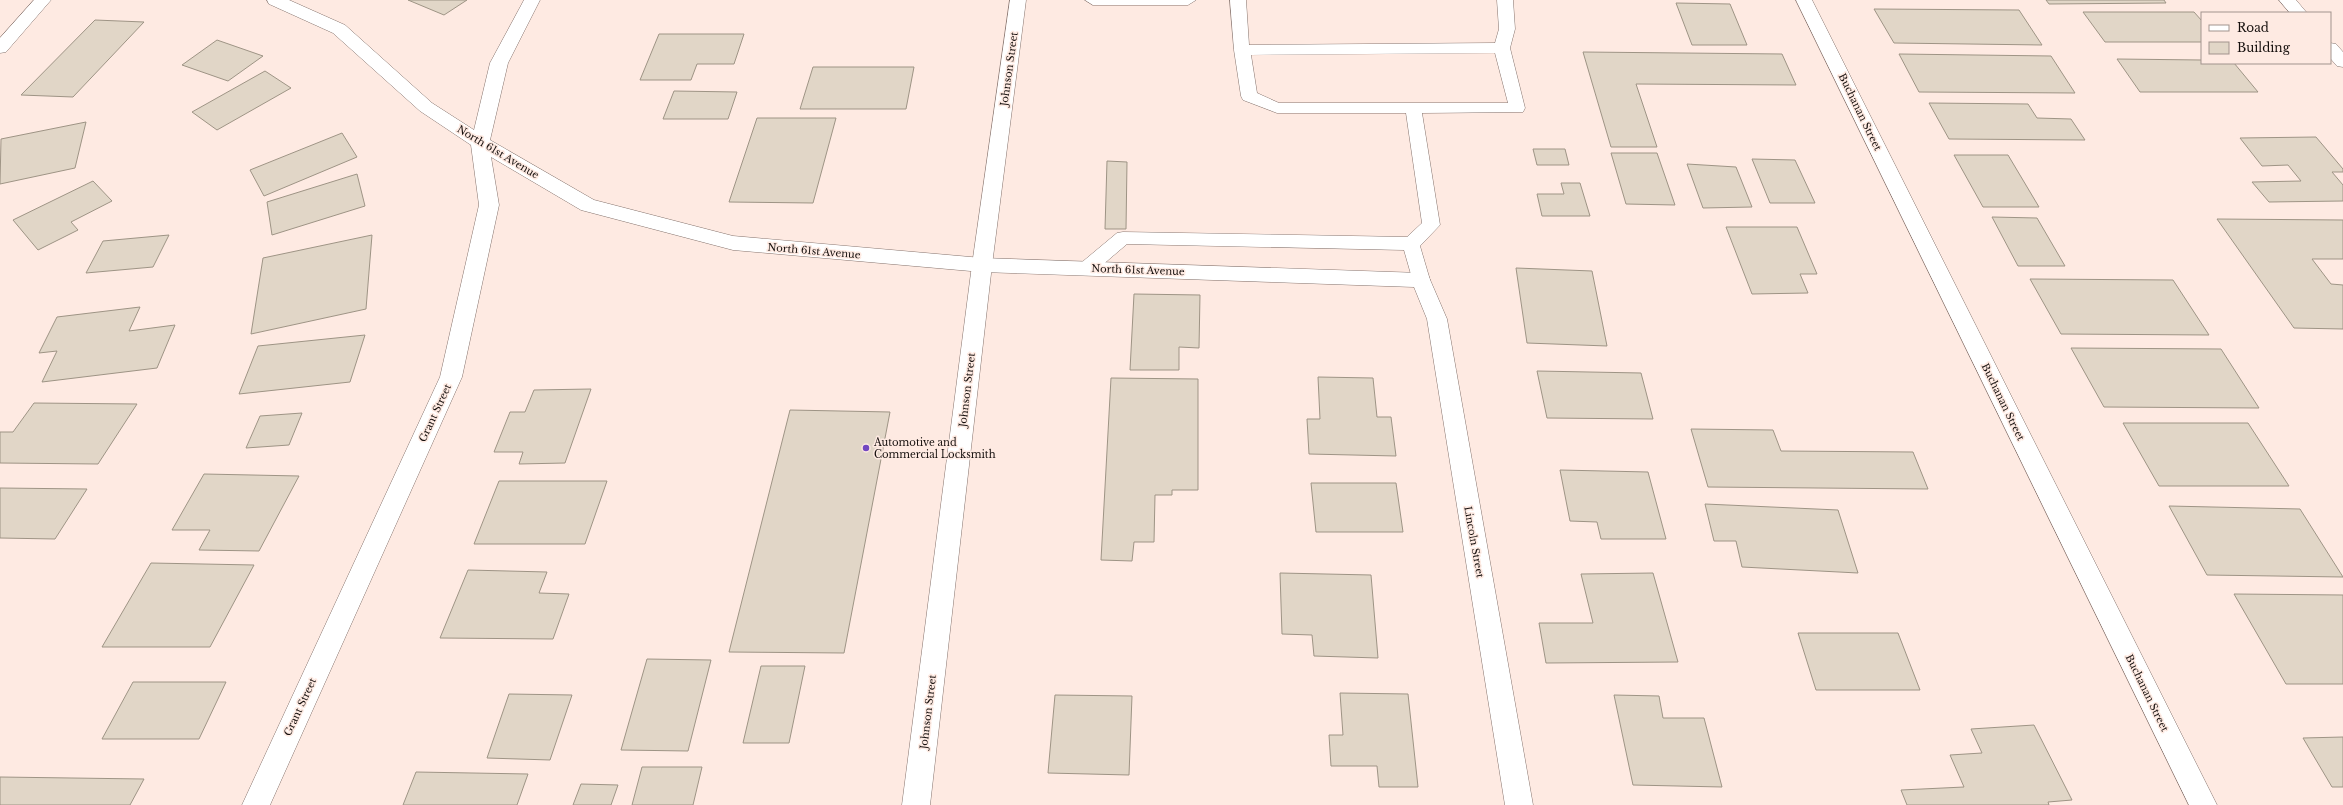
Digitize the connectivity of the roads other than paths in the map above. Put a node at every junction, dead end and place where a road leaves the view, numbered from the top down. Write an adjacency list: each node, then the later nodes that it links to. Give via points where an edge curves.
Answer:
1 (44, 0): 12 (street)
2 (275, 0): 18 (street, North 61st Avenue, via 339,29 426,107)
3 (532, 0): 18 (street, Grant Street, via 499,63)
4 (1018, 0): 20 (street, Johnson Street)
5 (1093, 0): 6 (lane)
6 (1188, 0)
7 (1238, 0): 15 (lane)
8 (1505, 0): 13 (lane, via 1507,28)
9 (1804, 0): 26 (street, Buchanan Street)
10 (2287, 0): 11 (street)
11 (2298, 12)
12 (0, 48)
13 (1502, 48): 15 (lane); 17 (lane, via 1517,108)
14 (2331, 49): 16 (street)
15 (1242, 50): 17 (lane, via 1249,96 1277,108)
16 (2343, 62)
17 (1413, 108): 19 (lane, via 1431,224)
18 (480, 142): 20 (street, North 61st Avenue, via 588,205 733,243); 23 (street, Grant Street, via 489,205 451,377)
19 (1411, 244): 21 (lane, via 1123,238); 22 (lane)
20 (982, 265): 21 (street, North 61st Avenue); 24 (street, Johnson Street)
21 (1087, 268): 22 (street, North 61st Avenue)
22 (1421, 280): 25 (street, Lincoln Street, via 1437,319)
23 (256, 805)
24 (916, 805)
25 (1519, 805)
26 (2202, 805)

